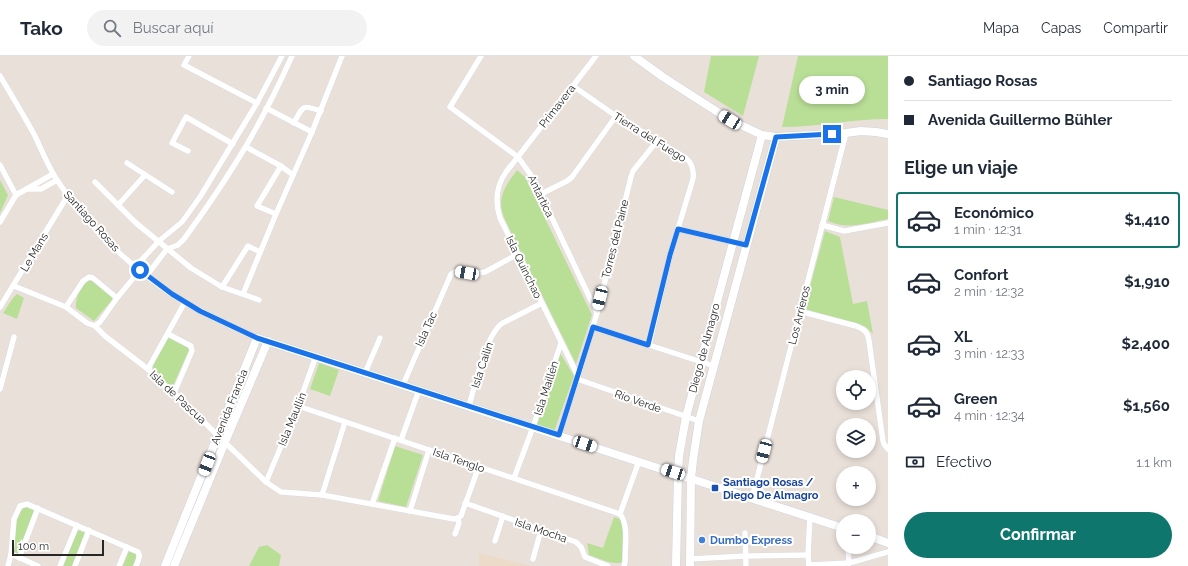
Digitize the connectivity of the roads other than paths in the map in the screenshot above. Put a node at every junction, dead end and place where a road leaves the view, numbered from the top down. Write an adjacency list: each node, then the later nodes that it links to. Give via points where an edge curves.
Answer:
1 (189, 56): 10 (street, via 184,65)
2 (282, 56): 10 (street)
3 (292, 56): 11 (street)
4 (342, 56): 12 (street)
5 (482, 56): 24 (street, Antartica, via 450,107)
6 (596, 56): 9 (street, Primavera)
7 (634, 56): 18 (main road, via 730,120)
8 (0, 76): 28 (street, Santiago Rosas)
9 (573, 86): 13 (street, Tierra del Fuego); 24 (street, Primavera)
10 (257, 103): 21 (street)
11 (266, 108): 14 (street); 22 (street)
12 (321, 111): 14 (street, via 304,107); 15 (street)
13 (616, 116): 20 (street, Tierra del Fuego); 35 (street, via 572,177)
14 (294, 123): 15 (street)
15 (312, 132): 30 (street)
16 (846, 133): 17 (main road, via 869,131); 19 (main road); 42 (street, Los Arrieros)
17 (888, 134)
18 (762, 135): 19 (main road); 45 (main road, Diego de Almagro)
19 (776, 137): 46 (main road, Diego de Almagro)
20 (657, 141): 43 (street, Tierra del Fuego, via 686,158 693,169 693,179); 62 (street, Torres del Paine, via 631,176)
21 (233, 144): 23 (street, via 186,117 172,143); 44 (street, via 182,222)
22 (246, 147): 27 (street); 47 (street, via 184,239 178,245)
23 (188, 151)
24 (518, 157): 35 (street, Antartica, via 531,174); 49 (street, Isla Quinchao, via 501,181 497,207)
25 (127, 163): 29 (street)
26 (0, 165): 36 (street)
27 (281, 166): 30 (street); 39 (street, via 257,206)
28 (53, 174): 31 (street, Santiago Rosas); 33 (street)
29 (145, 175): 34 (street); 38 (street)
30 (292, 175): 39 (street)
31 (57, 180): 33 (street, via 41,189); 37 (street, Santiago Rosas)
32 (95, 182): 38 (street)
33 (27, 189): 36 (street)
34 (172, 192)
35 (541, 194): 62 (street, Antartica)
36 (16, 195): 40 (street)
37 (68, 196): 50 (street, Santiago Rosas, via 103,237); 52 (street, Le Mans)
38 (118, 205): 44 (street)
39 (276, 214): 48 (street)
40 (1, 219)
41 (888, 223): 42 (street, via 844,231)
42 (822, 225): 61 (street, Los Arrieros)
43 (678, 229): 45 (street); 71 (street, Tierra del Fuego)
44 (159, 241): 47 (street); 50 (street)
45 (733, 242): 46 (street); 73 (main road, Diego de Almagro)
46 (746, 245): 74 (main road, Diego de Almagro)
47 (167, 249): 51 (street); 53 (street)
48 (260, 252): 53 (street, via 248,246); 54 (street)
49 (518, 254): 58 (street, Isla Quinchao); 79 (street, Isla Tac, via 485,272 472,274 456,271 450,274)
50 (138, 269): 51 (street, Santiago Rosas); 55 (street)
51 (147, 275): 57 (street, Santiago Rosas)
52 (14, 286): 59 (street, Le Mans); 60 (street, Isla de Pascua)
53 (222, 287): 54 (street)
54 (243, 294): 56 (street)
55 (117, 298): 60 (street, via 89,277 83,281); 63 (street)
56 (259, 300)
57 (185, 302): 65 (street); 67 (street, Santiago Rosas)
58 (542, 303): 70 (street, Isla Quinchao); 84 (street, Isla Cailin, via 496,329 487,347)
59 (0, 307)
60 (66, 307): 63 (street, Isla de Pascua)
61 (799, 311): 93 (street, via 856,326 867,332 883,441); 103 (street, Los Arrieros)
62 (597, 313): 64 (street, Torres del Paine)
63 (95, 326): 75 (street, Isla de Pascua)
64 (593, 327): 71 (street); 78 (street, Torres del Paine)
65 (168, 334): 75 (street, via 150,365); 82 (street, via 191,346 192,351)
66 (14, 337): 77 (street)
67 (257, 338): 69 (main road, Santiago Rosas); 90 (main road, Avenida Francia)
68 (380, 338): 76 (street)
69 (268, 341): 72 (main road, Santiago Rosas); 92 (main road, Avenida Francia)
70 (561, 343): 78 (street, Isla Quinchao); 88 (street, Isla Maillén)
71 (648, 345): 73 (street)
72 (316, 356): 76 (main road, Santiago Rosas); 83 (street, Isla Maullín)
73 (700, 363): 74 (street); 85 (main road, Diego de Almagro)
74 (714, 366): 86 (main road, Diego de Almagro)
75 (150, 370): 82 (street, Isla de Pascua)
76 (366, 372): 79 (main road, Santiago Rosas)
77 (2, 373): 80 (street)
78 (577, 378): 85 (street, Río Verde); 89 (street, Torres del Paine)
79 (403, 385): 81 (main road, Santiago Rosas)
80 (0, 389)
81 (419, 390): 84 (main road, Santiago Rosas); 91 (street)
82 (174, 393): 90 (street, Isla de Pascua)
83 (298, 406): 87 (street, Isla Tenglo); 100 (street, Isla Maullín)
84 (468, 406): 88 (main road, Santiago Rosas)
85 (686, 418): 86 (street, Río Verde); 97 (main road, Diego de Almagro)
86 (699, 421): 99 (main road, Diego de Almagro)
87 (345, 422): 91 (street, Isla Tenglo); 102 (street)
88 (533, 427): 89 (main road, Santiago Rosas); 98 (street, Isla Maillén)
89 (559, 435): 95 (main road, Santiago Rosas)
90 (218, 436): 92 (street, Isla de Pascua); 101 (main road, Avenida Francia)
91 (398, 439): 94 (street, Isla Tenglo); 104 (street)
92 (225, 442): 100 (street, Isla de Pascua); 101 (main road, Avenida Francia)
93 (888, 449)
94 (429, 450): 96 (street, Isla Tenglo); 107 (street)
95 (639, 461): 97 (main road, Santiago Rosas); 108 (street)
96 (479, 466): 98 (street, Isla Tenglo); 105 (street)
97 (678, 474): 99 (main road, Santiago Rosas); 142 (main road, Diego de Almagro)
98 (514, 478): 108 (street, Isla Tenglo)
99 (691, 478): 103 (main road, Santiago Rosas); 130 (main road, Diego de Almagro)
100 (266, 482): 102 (street, Isla de Pascua, via 281,492)
101 (202, 486): 119 (main road, Avenida Francia)
102 (322, 495): 104 (street, Isla de Pascua)
103 (752, 498): 110 (main road, Santiago Rosas)
104 (372, 504): 107 (street, Isla de Pascua)
105 (465, 504): 109 (street, Isla Mocha); 111 (street)
106 (38, 508): 112 (street); 124 (street, via 27,504 20,506 14,519); 128 (street)
107 (410, 511): 111 (street, Isla de Pascua)
108 (620, 514): 141 (street, via 626,526)
109 (502, 516): 115 (street, Isla Mocha); 120 (street)
110 (810, 516): 113 (main road, Santiago Rosas); 126 (street)
111 (458, 518): 117 (street)
112 (77, 525): 114 (street); 134 (street)
113 (836, 525)
114 (89, 530): 122 (street); 135 (street)
115 (541, 530): 129 (street); 140 (street, Isla Mocha, via 578,543 586,557)
116 (745, 532): 127 (street)
117 (455, 534)
118 (876, 539): 121 (main road)
119 (180, 541): 138 (main road, Avenida Francia); 139 (main road, Avenida Francia)
120 (494, 541)
121 (888, 543)
122 (127, 547): 136 (street); 137 (street, via 140,554)
123 (888, 552): 131 (street)
124 (10, 554): 128 (street); 132 (street)
125 (848, 554): 131 (street)
126 (808, 555): 127 (street); 144 (street)
127 (746, 556): 130 (street); 143 (street)
128 (19, 558): 133 (street)
129 (533, 559)
130 (690, 563)
131 (849, 563): 144 (street)
132 (8, 566)
133 (38, 566)
134 (60, 566)
135 (75, 566)
136 (119, 566)
137 (136, 566)
138 (165, 566)
139 (174, 566)
140 (608, 566)
141 (624, 566)
142 (676, 566)
143 (746, 566)
144 (809, 566)

